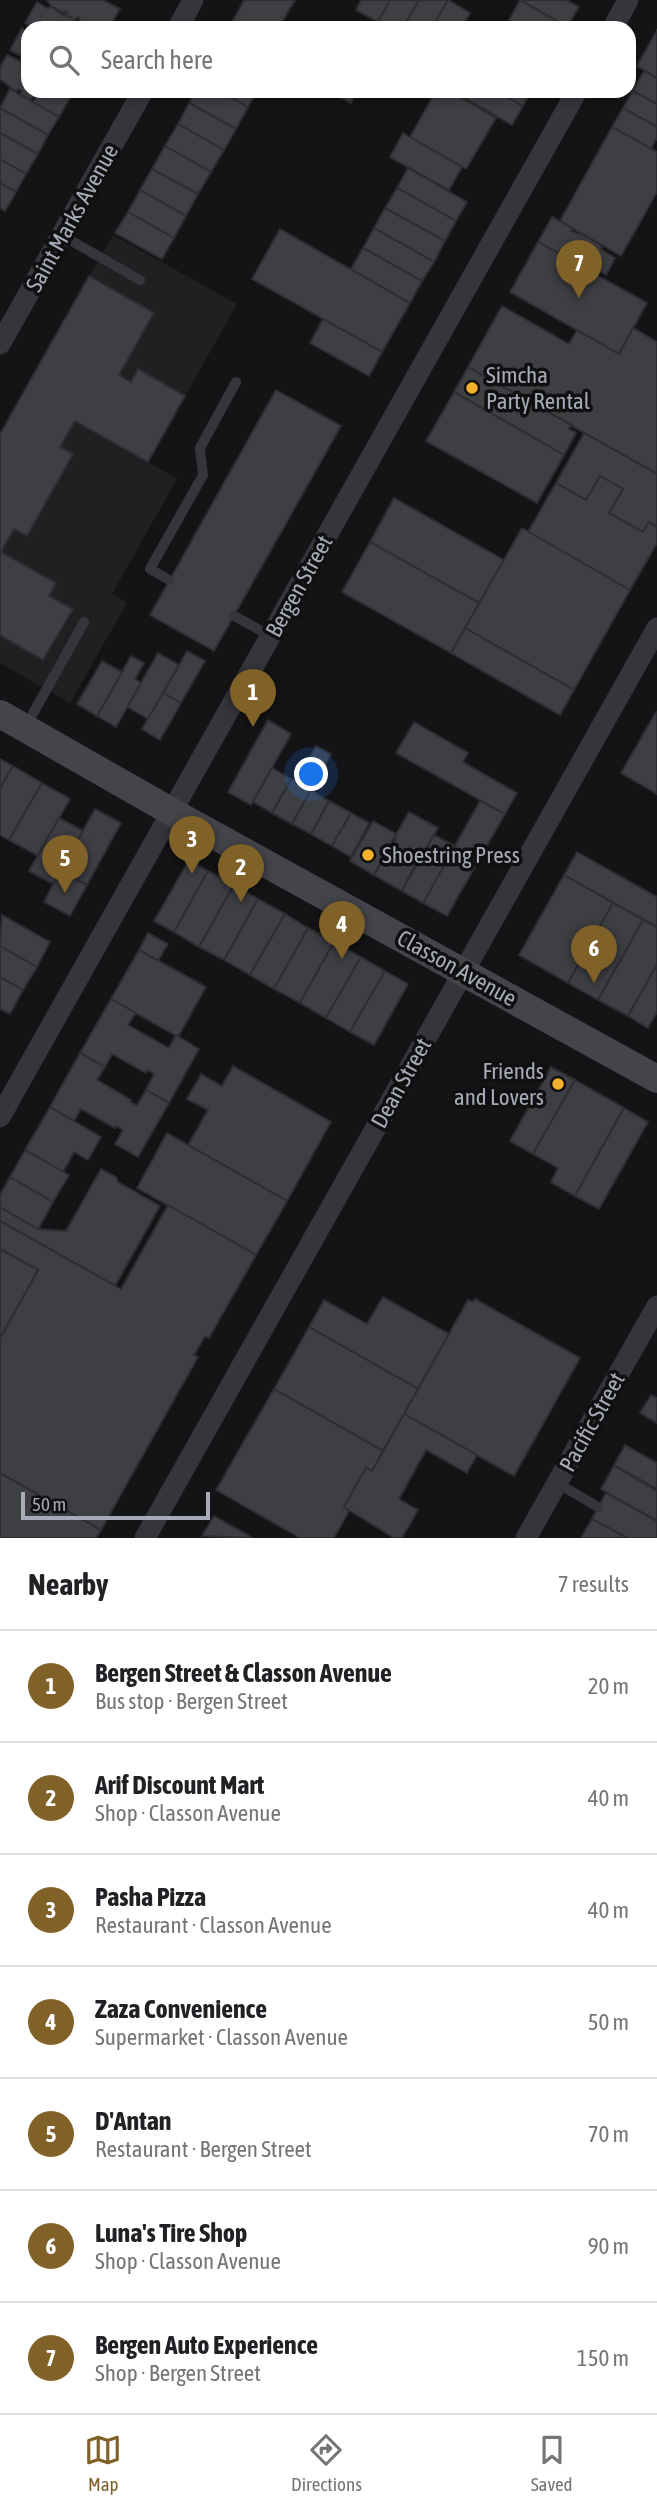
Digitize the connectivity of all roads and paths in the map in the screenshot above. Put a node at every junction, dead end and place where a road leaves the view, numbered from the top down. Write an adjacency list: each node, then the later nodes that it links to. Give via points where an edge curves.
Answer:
1 (193, 0): 3 (street)
2 (628, 0): 4 (street)
3 (182, 21)
4 (617, 21)
5 (139, 98): 7 (street, Saint Marks Avenue)
6 (573, 98): 15 (street, Bergen Street)
7 (62, 236): 8 (lane); 9 (street, Saint Marks Avenue)
8 (140, 280)
9 (0, 344)
10 (236, 383): 11 (lane, via 201,447 203,475 150,569)
11 (169, 580)
12 (234, 616): 15 (lane)
13 (85, 622): 17 (lane)
14 (657, 628): 19 (street, Dean Street)
15 (271, 636): 18 (street, Bergen Street)
16 (0, 714): 17 (street, Classon Avenue)
17 (25, 728): 18 (street, Classon Avenue)
18 (172, 812): 19 (street, Classon Avenue); 21 (street, Bergen Street)
19 (464, 971): 20 (street, Classon Avenue); 25 (street, Dean Street)
20 (657, 1079)
21 (0, 1117)
22 (657, 1306): 23 (street, Pacific Street)
23 (557, 1483): 24 (lane); 26 (street, Pacific Street)
24 (598, 1507)
25 (145, 1538)
26 (526, 1538)

